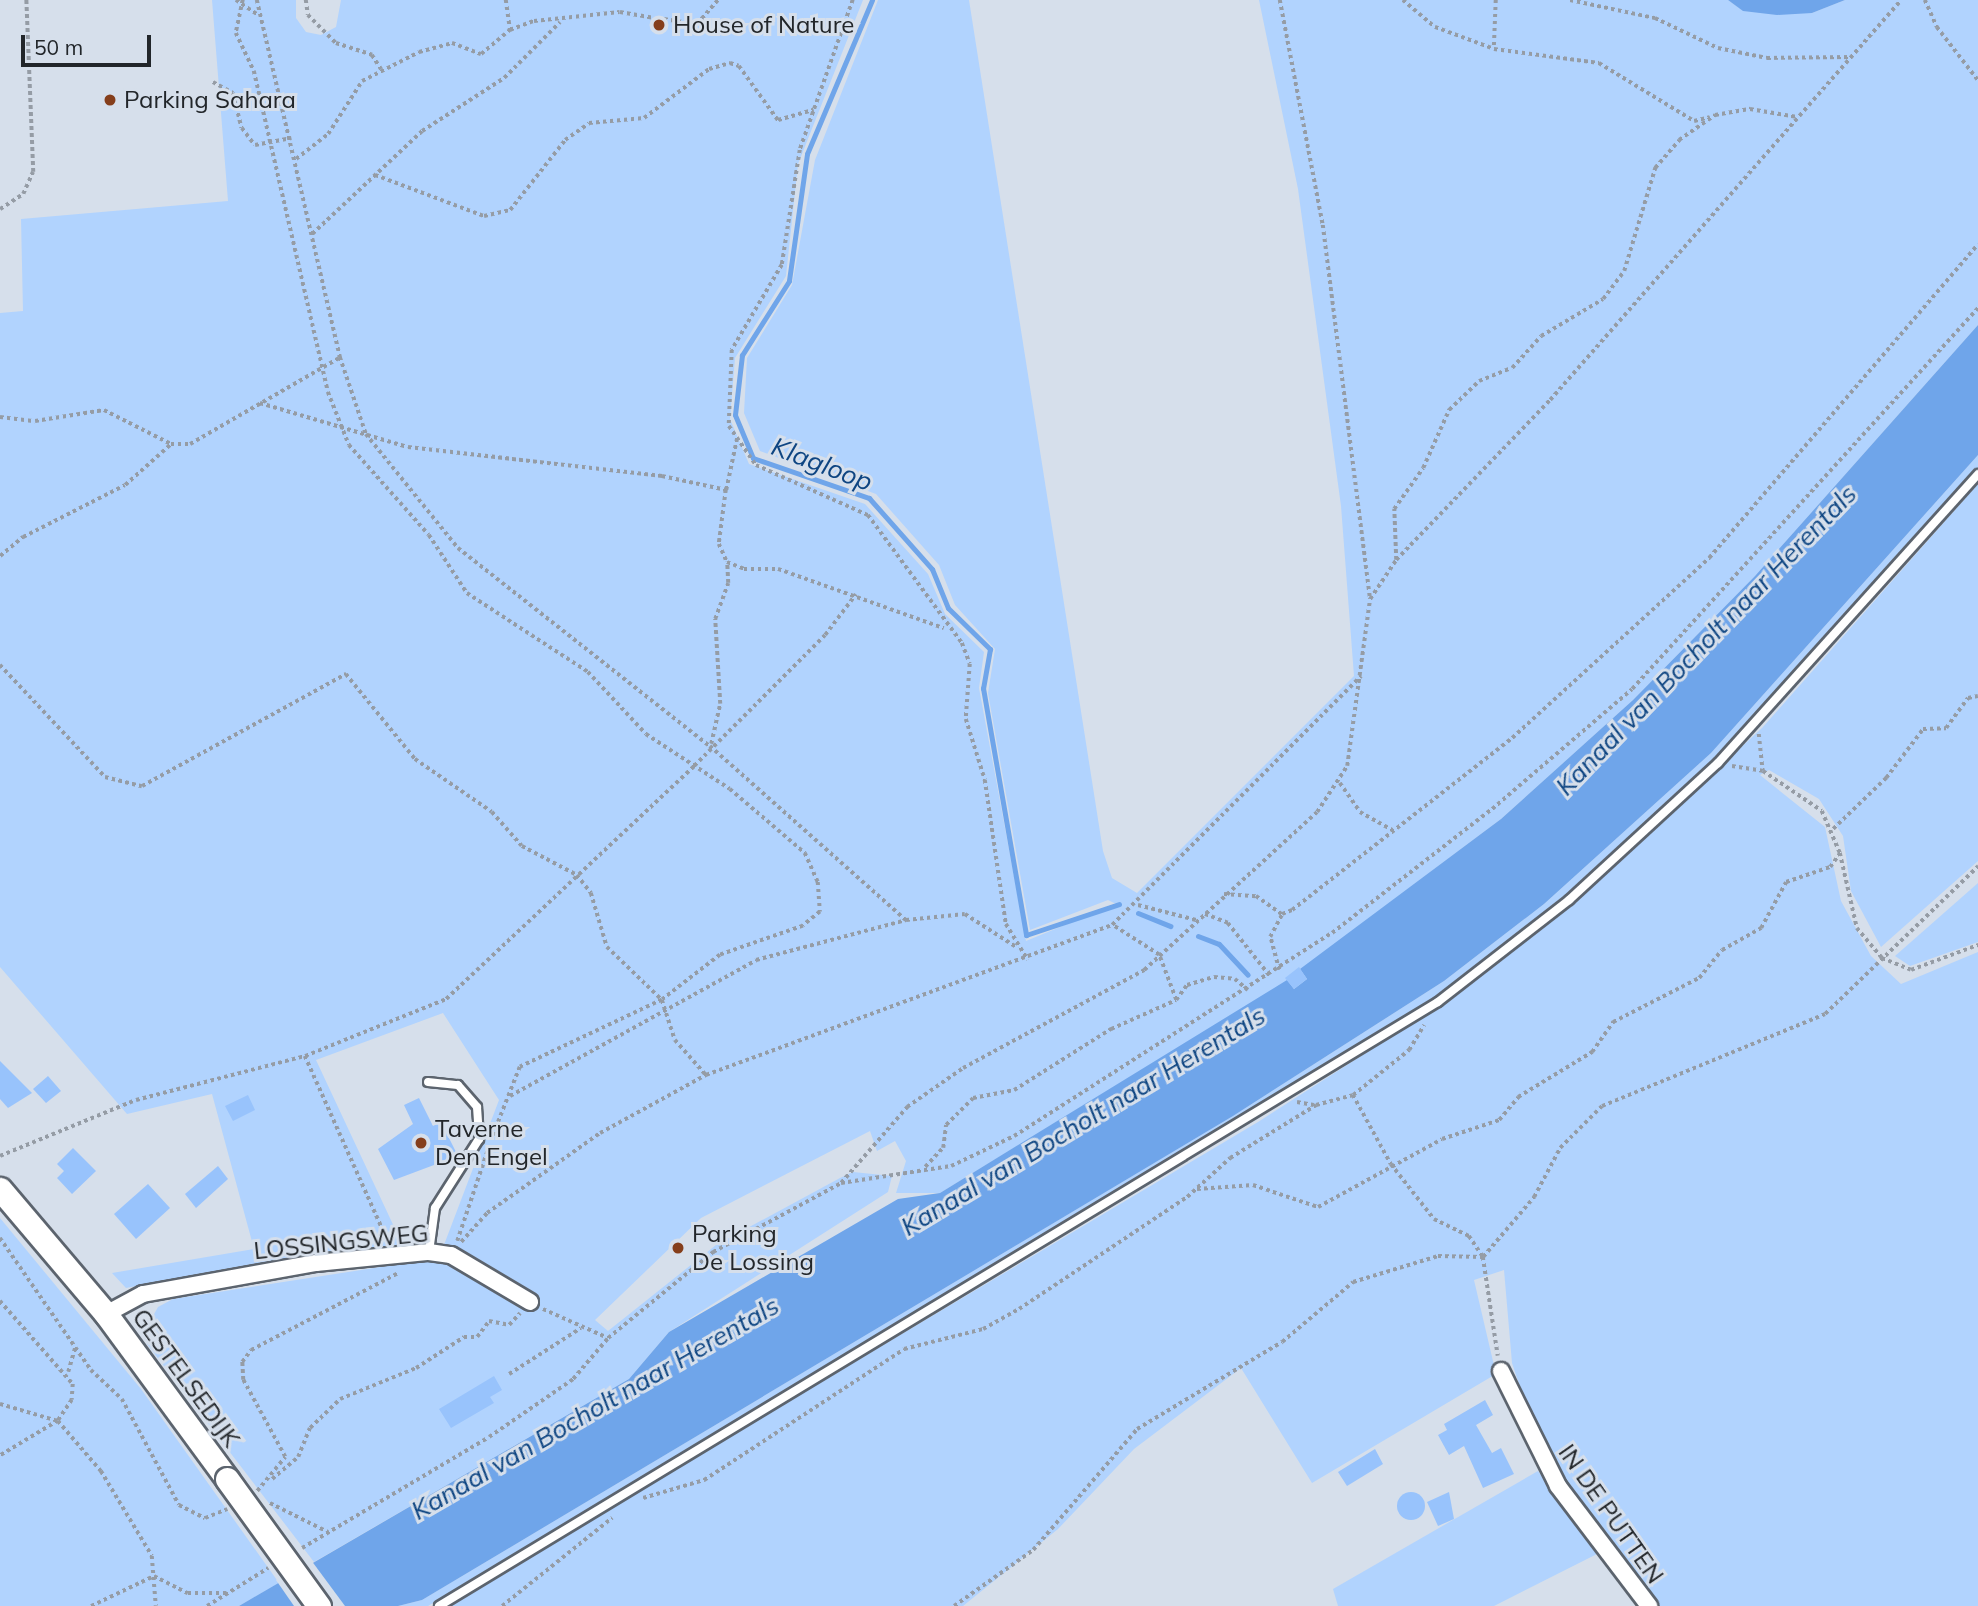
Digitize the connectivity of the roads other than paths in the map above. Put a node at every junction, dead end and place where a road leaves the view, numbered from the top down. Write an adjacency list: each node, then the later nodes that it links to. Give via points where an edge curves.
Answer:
1 (1978, 474): 9 (lane, via 1718,764 1569,900 1438,1002)
2 (428, 1083): 4 (lane, via 458,1085 477,1107 479,1139 435,1208)
3 (0, 1189): 6 (main road, GESTELSEDIJK)
4 (429, 1252): 5 (street, LOSSINGSWEG, via 451,1255); 6 (street, LOSSINGSWEG, via 144,1294)
5 (530, 1302)
6 (106, 1314): 8 (main road, GESTELSEDIJK, bridge)
7 (1502, 1371): 10 (street, IN DE PUTTEN, via 1558,1486)
8 (319, 1606)
9 (439, 1606)
10 (1649, 1606)

